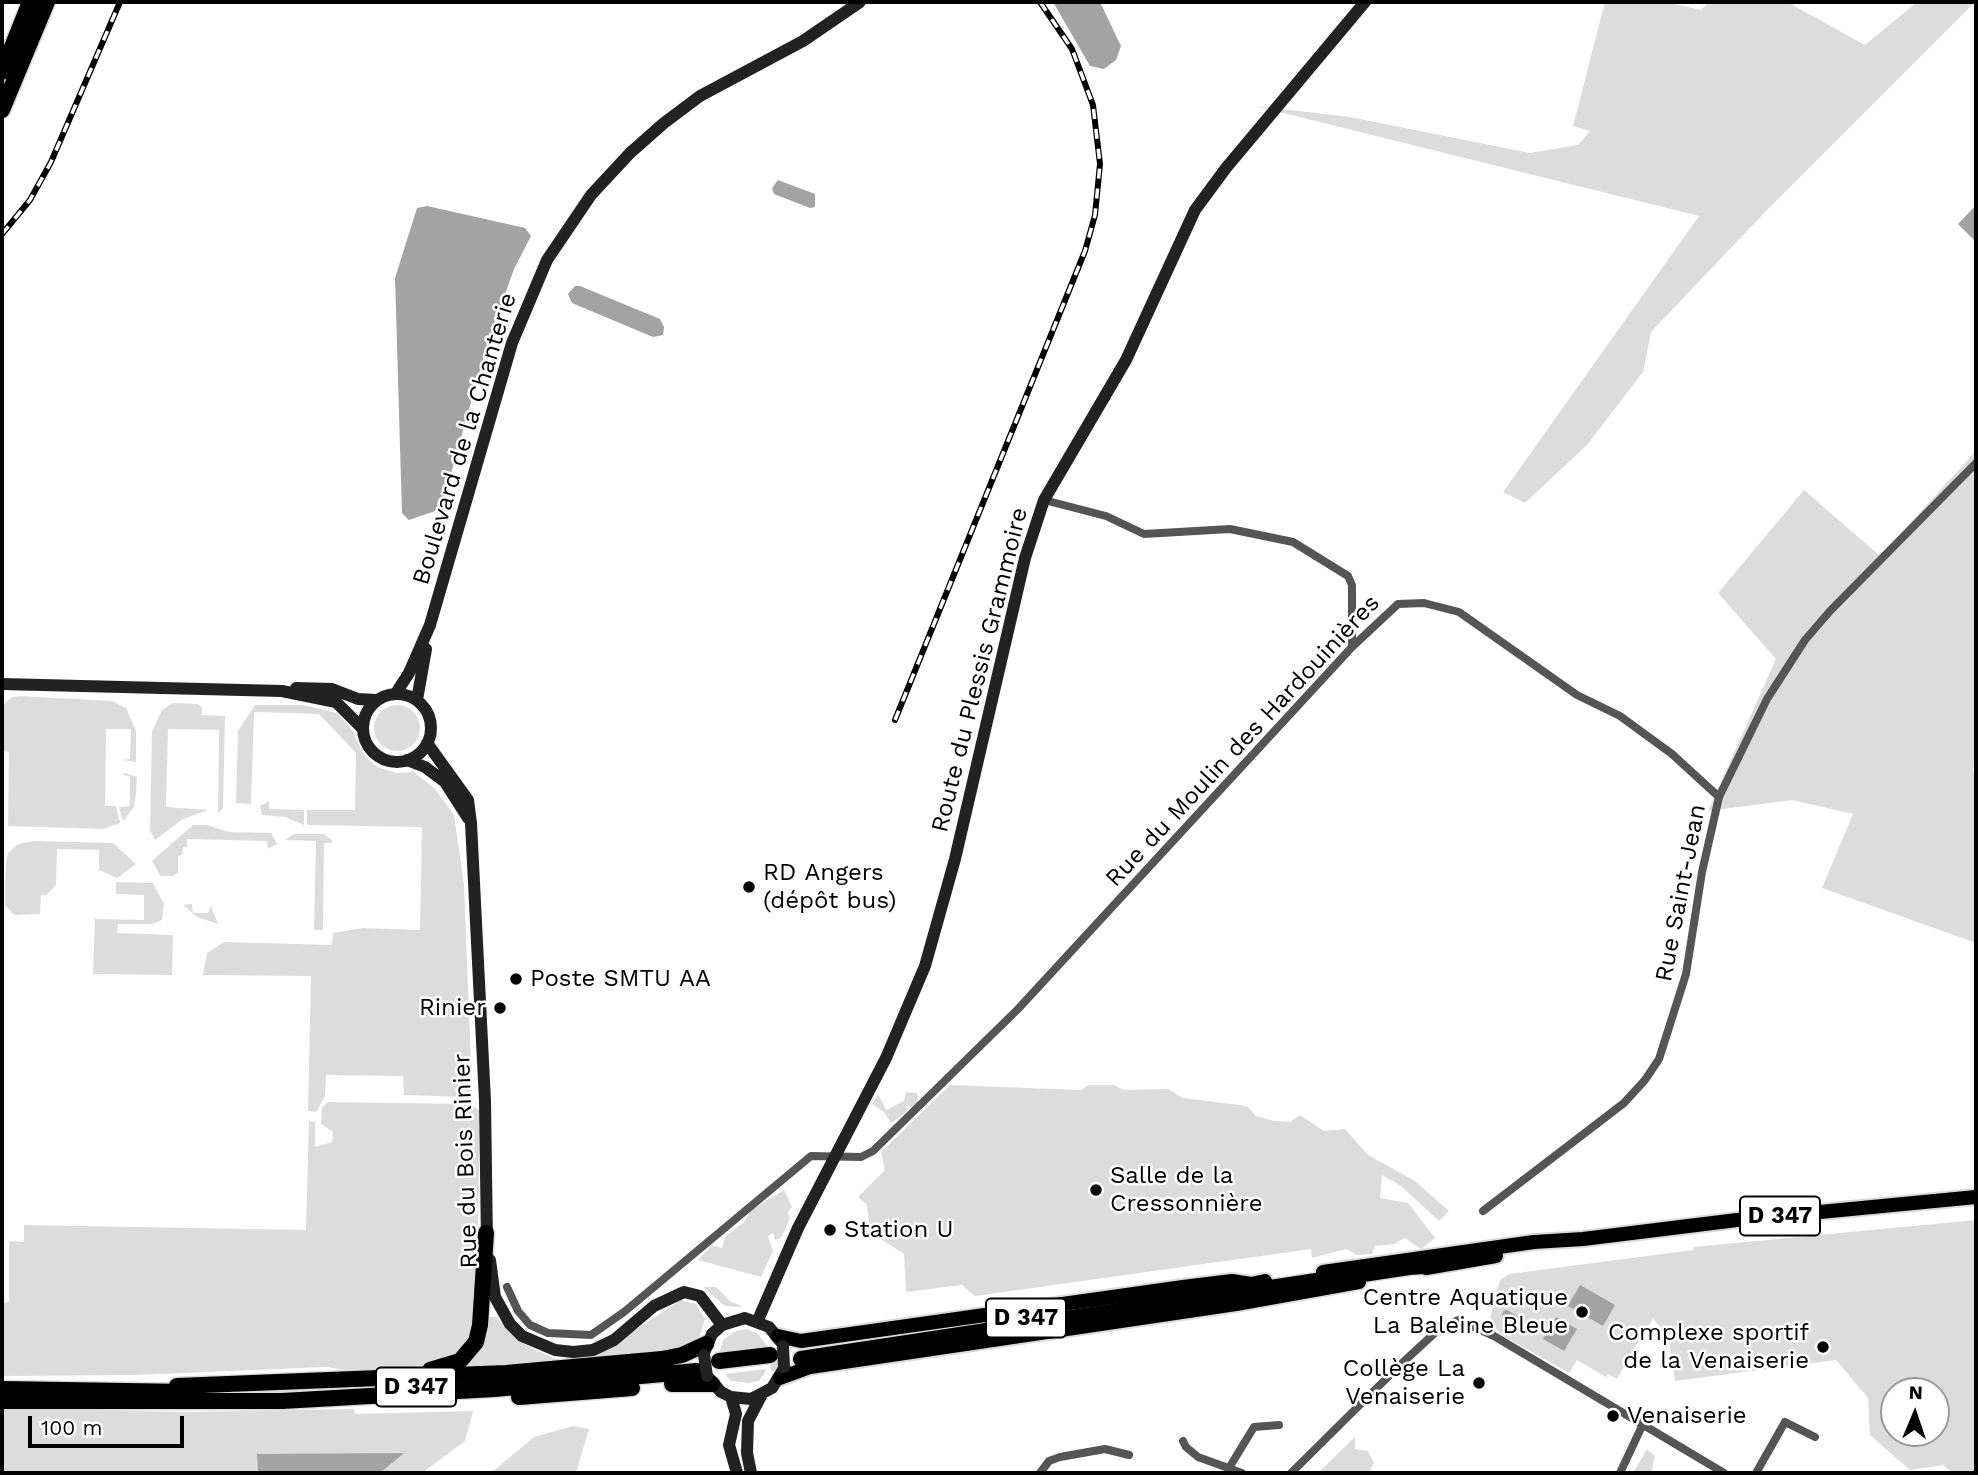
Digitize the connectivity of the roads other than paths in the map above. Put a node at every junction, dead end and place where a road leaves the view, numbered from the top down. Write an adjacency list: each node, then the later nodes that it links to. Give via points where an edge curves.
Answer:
1 (30, 2): 7 (highway)
2 (47, 2): 8 (highway)
3 (860, 2): 11 (street, Boulevard de la Chanterie, via 803,41 688,104 630,153 584,205 547,260 525,305)
4 (1354, 2): 6 (street, Route du Plessis Grammoire)
5 (1365, 2): 6 (street, Route du Plessis Grammoire)
6 (1338, 34): 10 (street, Route du Plessis Grammoire, via 1195,211 1126,360)
7 (2, 72)
8 (2, 110)
9 (1976, 463): 21 (street, Rue Saint-Jean, via 1805,640 1767,698)
10 (1044, 500): 12 (street, via 1106,516 1144,534 1230,528 1293,542 1348,576); 23 (street, Route du Plessis Grammoire, via 1025,558 932,945 886,1058)
11 (430, 625): 15 (street, Boulevard de la Chanterie, via 410,673); 16 (street, Boulevard de la Chanterie)
12 (1352, 647): 21 (street, Rue du Moulin des Hardouinières, via 1398,604 1442,605 1459,612 1577,695 1620,716 1672,754); 23 (street, Rue du Moulin des Hardouinières, via 1018,1009 873,1151 861,1157)
13 (3, 686): 14 (street)
14 (282, 691): 17 (street, via 332,689); 18 (street, via 336,702)
15 (396, 693): 16 (street); 17 (street)
16 (417, 700): 19 (street, via 429,715)
17 (376, 701): 18 (street)
18 (362, 728): 20 (street, via 377,756)
19 (428, 743): 20 (street); 22 (street, Rue du Bois Rinier, via 468,800)
20 (407, 760): 22 (street, Rue du Bois Rinier, via 445,782)
21 (1719, 797): 25 (street, Rue Saint-Jean, via 1686,975 1659,1059 1624,1103)
22 (471, 823): 26 (street, Rue du Bois Rinier, via 485,1101)
23 (838, 1155): 30 (street, Rue du Moulin des Hardouinières, via 811,1156 591,1335 548,1333 530,1325); 31 (street, Route du Plessis Grammoire)
24 (1976, 1198): 27 (main road, D 347)
25 (1483, 1211)
26 (486, 1233): 32 (street, Rue du Bois Rinier, via 499,1305 510,1324 538,1344 573,1352 593,1350 614,1340 654,1306 684,1292 700,1296); 35 (highway, via 480,1325 470,1352 448,1366)
27 (1583, 1239): 28 (main road); 29 (main road, D 347, via 1425,1256)
28 (1437, 1265): 29 (highway, D 347, via 801,1355); 33 (main road, via 1236,1304 810,1367)
29 (1251, 1284): 33 (main road, via 1232,1280 802,1341)
30 (507, 1287)
31 (758, 1320): 32 (street); 33 (street)
32 (722, 1325): 34 (street)
33 (777, 1358): 34 (highway, D 347); 38 (street)
34 (708, 1365): 35 (highway, via 682,1355 458,1376); 37 (highway, D 347, via 398,1388); 39 (street); 40 (highway, via 685,1382 559,1395 296,1405 282,1401)
35 (353, 1378): 37 (highway)
36 (2, 1389): 37 (highway, D 347)
37 (135, 1391)
38 (761, 1396): 39 (street); 48 (street, via 748,1422)
39 (731, 1397): 47 (street, via 736,1414 729,1446)
40 (2, 1401)
41 (1279, 1425): 46 (street, via 1254,1427)
42 (1642, 1426): 51 (street, via 1468,1322 1448,1323); 52 (street); 53 (street)
43 (1815, 1437): 54 (street, via 1785,1422)
44 (1183, 1441): 46 (street, via 1198,1457)
45 (1129, 1455): 49 (street, via 1105,1449 1060,1457 1049,1461)
46 (1229, 1468): 50 (street)
47 (737, 1473)
48 (751, 1473)
49 (1040, 1473)
50 (1241, 1473)
51 (1291, 1473)
52 (1620, 1473)
53 (1724, 1473)
54 (1756, 1473)

